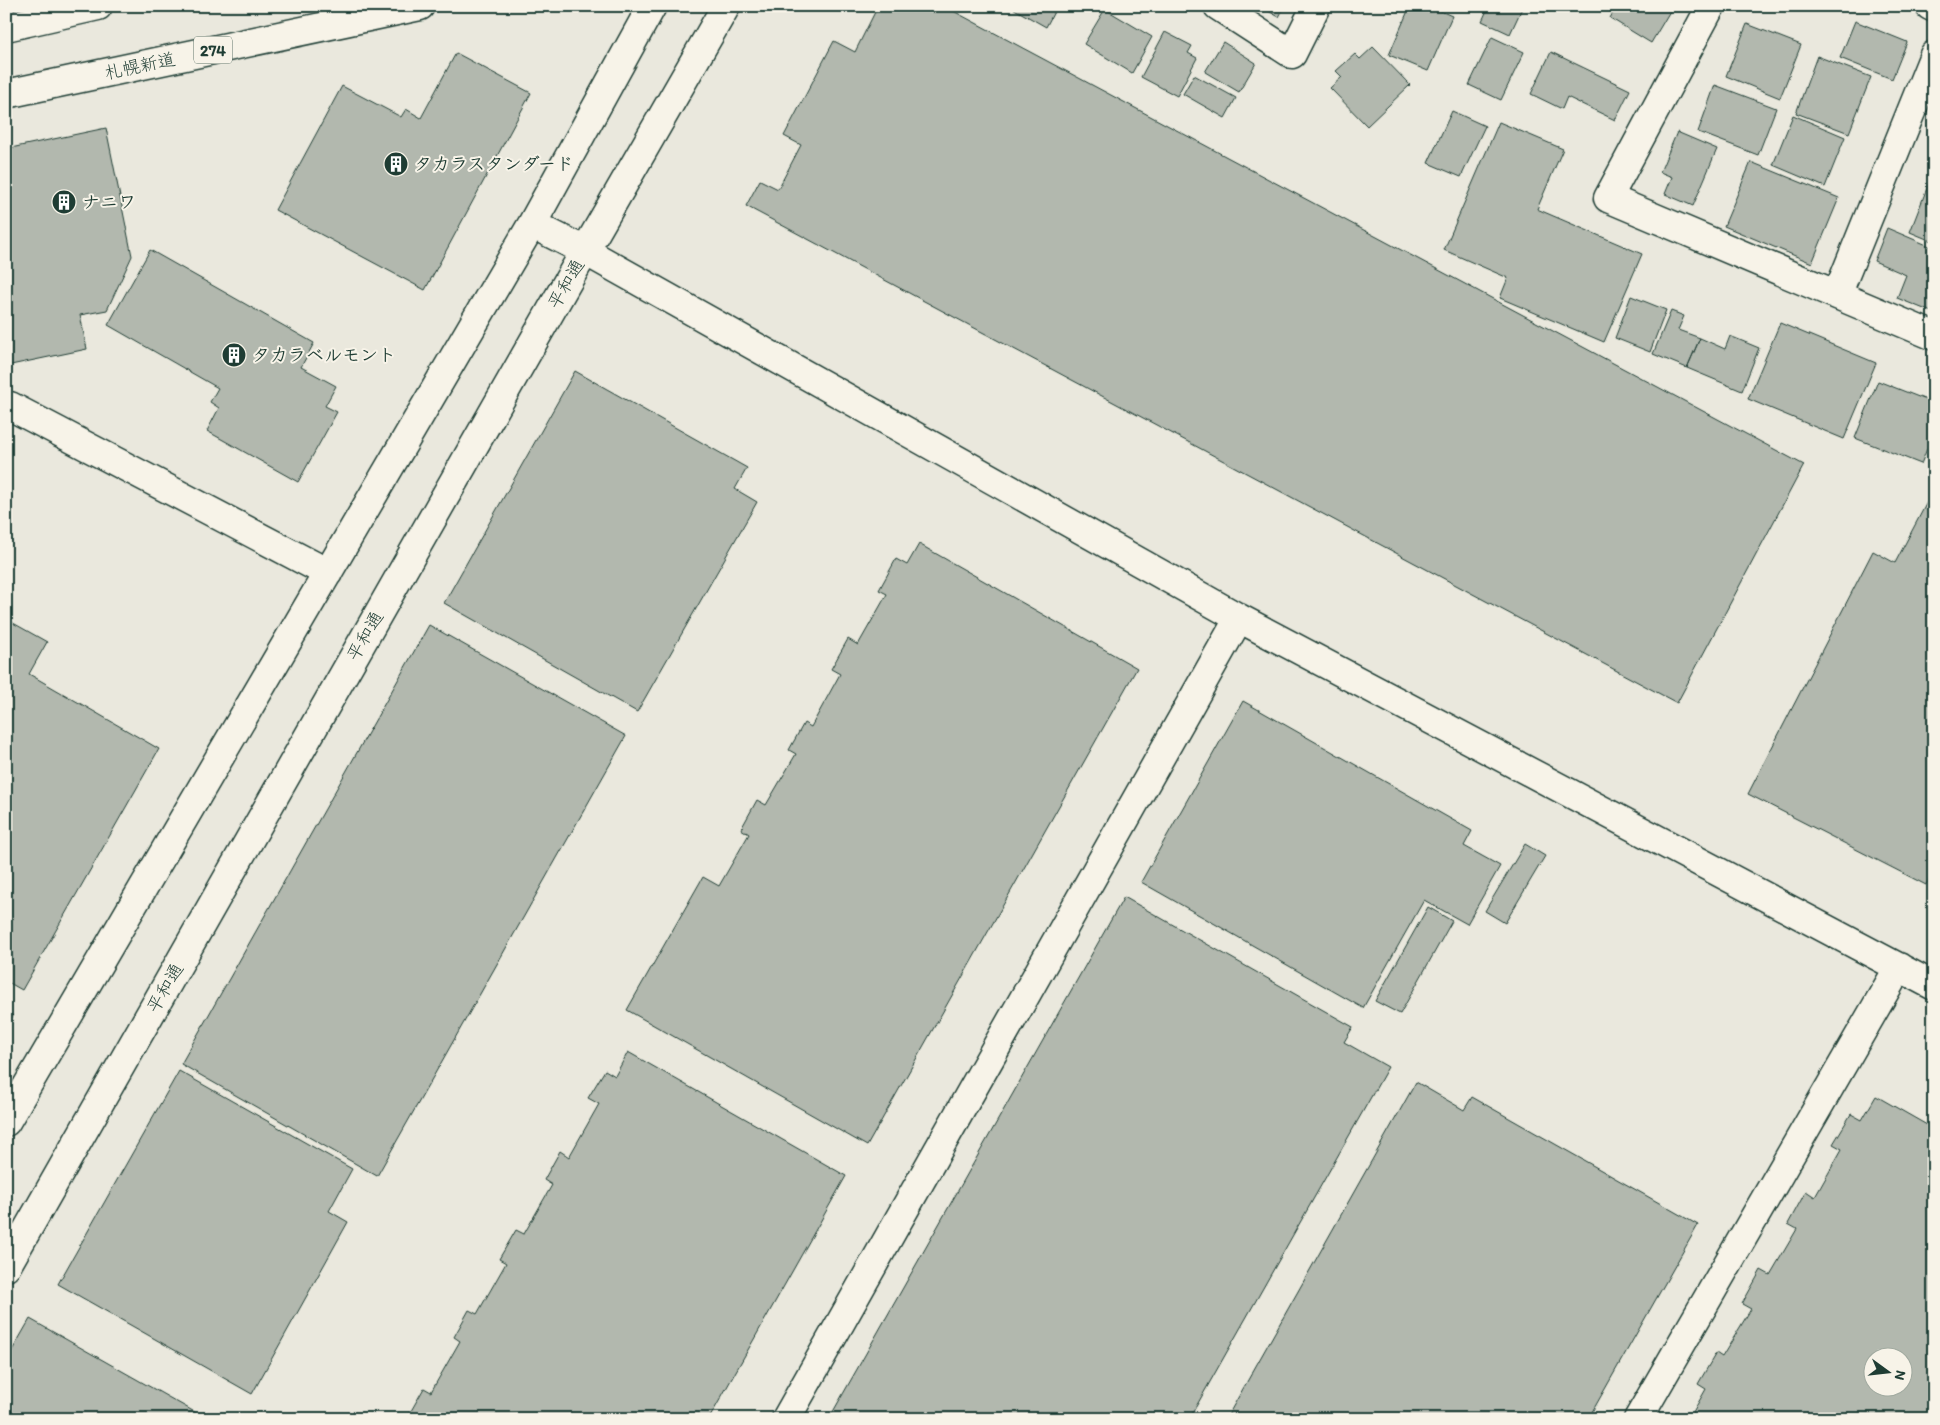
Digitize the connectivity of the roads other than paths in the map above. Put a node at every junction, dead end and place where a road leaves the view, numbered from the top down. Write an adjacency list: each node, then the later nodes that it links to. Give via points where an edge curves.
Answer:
1 (98, 6): 10 (main road)
2 (420, 6): 12 (main road, 札幌新道 / 274)
3 (652, 6): 13 (main road)
4 (726, 6): 14 (main road, 平和通)
5 (1218, 6): 6 (main road, via 1292,54)
6 (1316, 6)
7 (1711, 6): 15 (main road, via 1608,198)
8 (1930, 6): 9 (main road)
9 (1934, 8)
10 (6, 27)
11 (1934, 55): 15 (main road)
12 (6, 94)
13 (532, 224): 14 (main road); 18 (main road)
14 (585, 251): 19 (main road); 23 (main road, 平和通)
15 (1837, 295): 16 (main road)
16 (1934, 336)
17 (6, 406): 18 (main road)
18 (328, 573): 22 (main road)
19 (1239, 618): 20 (main road); 24 (main road)
20 (1899, 967): 21 (main road); 25 (main road)
21 (1934, 986)
22 (6, 1122)
23 (6, 1268)
24 (786, 1419)
25 (1638, 1419)

